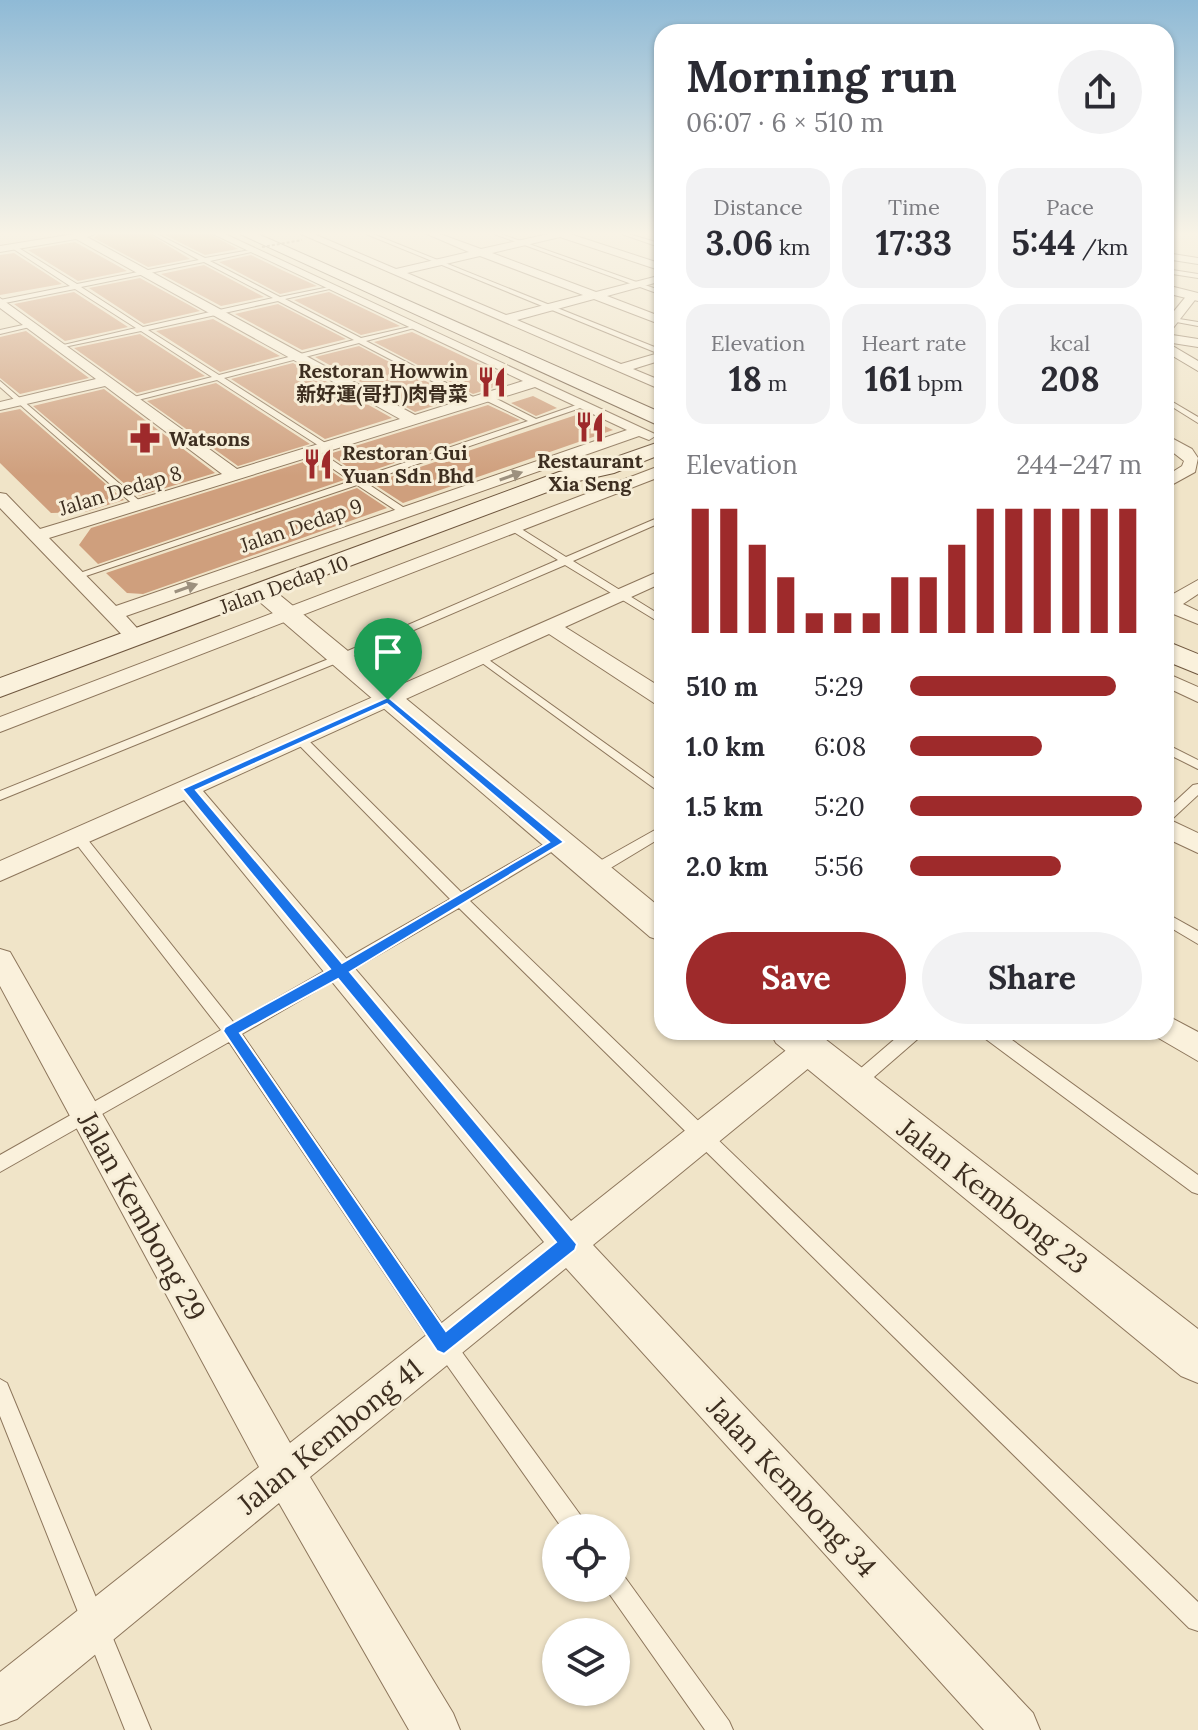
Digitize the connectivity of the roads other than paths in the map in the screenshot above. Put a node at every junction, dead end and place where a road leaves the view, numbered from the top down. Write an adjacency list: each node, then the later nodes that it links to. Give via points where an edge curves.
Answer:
1 (18, 315): 15 (street)
2 (120, 315): 17 (lane)
3 (209, 315): 17 (lane)
4 (220, 315): 25 (street)
5 (310, 315): 20 (lane)
6 (392, 315): 16 (street)
7 (411, 315): 44 (main road)
8 (439, 315): 37 (main road)
9 (495, 315): 12 (street)
10 (521, 315): 12 (street)
11 (568, 315): 23 (lane)
12 (505, 319): 28 (street)
13 (1174, 324): 14 (lane)
14 (1198, 324)
15 (32, 325): 18 (lane); 22 (street)
16 (416, 326): 20 (lane); 31 (street)
17 (142, 329): 22 (lane); 29 (lane)
18 (0, 332)
19 (1174, 339): 21 (street)
20 (360, 341): 25 (lane); 35 (lane)
21 (1198, 343)
22 (61, 347): 30 (street)
23 (654, 351)
24 (1174, 351): 27 (street)
25 (298, 357): 29 (lane); 41 (street)
26 (654, 357): 28 (street)
27 (1198, 367)
28 (621, 368): 32 (street)
29 (218, 378): 34 (lane); 49 (lane)
30 (107, 381): 34 (street); 36 (street)
31 (536, 382): 35 (street, Jalan Dedap 8); 38 (street)
32 (654, 382)
33 (0, 383): 36 (lane)
34 (133, 400): 51 (street)
35 (482, 400): 41 (street, Jalan Dedap 8); 43 (lane)
36 (21, 401): 40 (street); 55 (lane)
37 (654, 403)
38 (585, 405): 43 (lane); 45 (street)
39 (1174, 405): 42 (lane)
40 (0, 406)
41 (415, 421): 49 (street, Jalan Dedap 8)
42 (1198, 421)
43 (536, 422): 53 (lane)
44 (654, 433)
45 (654, 433)
46 (654, 435): 64 (main road, Jalan Dedap 10, via 606,468 567,477)
47 (654, 435): 56 (street, Jalan Dedap 9, one-way to 47)
48 (1174, 445): 52 (street, via 1192,461 1189,469)
49 (320, 450): 51 (street, Jalan Dedap 8); 53 (lane)
50 (654, 473): 58 (street)
51 (236, 476): 55 (street, Jalan Dedap 8)
52 (1174, 476)
53 (359, 481): 56 (lane); 61 (lane)
54 (2, 503): 59 (street)
55 (139, 505): 59 (street, Jalan Dedap 8)
56 (406, 513): 67 (street, Jalan Dedap 9, one-way to 56)
57 (654, 522): 60 (lane)
58 (512, 527): 60 (lane); 68 (street)
59 (37, 536): 61 (street)
60 (565, 561): 65 (lane); 77 (lane)
61 (76, 576): 67 (street)
62 (654, 579): 65 (street)
63 (1198, 586): 66 (street)
64 (262, 592): 68 (street); 74 (main road, Jalan Dedap 10)
65 (618, 594): 70 (lane); 73 (street)
66 (1174, 607)
67 (112, 614): 74 (street)
68 (288, 614): 77 (street); 85 (street)
69 (1174, 614): 71 (street)
70 (654, 616)
71 (1198, 618)
72 (1174, 620): 75 (main road)
73 (552, 627): 78 (street); 82 (street)
74 (136, 638): 81 (main road, Jalan Dedap 10)
75 (1198, 643)
76 (1174, 654): 79 (main road)
77 (340, 658): 84 (street); 92 (lane)
78 (482, 658): 84 (street); 89 (lane)
79 (1198, 665)
80 (1174, 683): 83 (street)
81 (0, 688)
82 (654, 693)
83 (1198, 695)
84 (388, 700): 86 (street); 97 (street)
85 (0, 725)
86 (300, 739): 91 (street); 101 (lane)
87 (1174, 752): 88 (lane)
88 (1198, 765)
89 (654, 784)
90 (1198, 788): 93 (lane)
91 (188, 789): 96 (street); 106 (street, Jalan Kembong 34)
92 (0, 796)
93 (1174, 810)
94 (1174, 831): 98 (street)
95 (654, 836): 99 (lane)
96 (79, 838): 100 (street); 107 (lane)
97 (558, 842): 99 (street); 101 (lane)
98 (1198, 844)
99 (594, 871): 102 (street)
100 (0, 872)
101 (459, 899): 106 (lane); 115 (lane)
102 (654, 921)
103 (1174, 923): 104 (lane)
104 (1198, 938)
105 (0, 960): 114 (street, Jalan Kembong 29)
106 (340, 971): 107 (lane); 118 (street, Jalan Kembong 34)
107 (231, 1031): 114 (lane); 119 (lane)
108 (1174, 1032): 112 (street)
109 (905, 1040): 113 (lane)
110 (1000, 1040): 117 (lane)
111 (799, 1041): 113 (street, Jalan Kembong 23); 115 (street, Jalan Kembong 41)
112 (1198, 1048)
113 (853, 1085): 120 (street, Jalan Kembong 23)
114 (86, 1115): 116 (lane); 122 (street, Jalan Kembong 29)
115 (704, 1135): 118 (street, Jalan Kembong 41); 125 (lane)
116 (0, 1164)
117 (1198, 1186)
118 (568, 1244): 119 (street, Jalan Kembong 41); 131 (street, Jalan Kembong 34)
119 (444, 1344): 122 (street, Jalan Kembong 41); 123 (lane)
120 (1198, 1359)
121 (0, 1390): 126 (lane)
122 (284, 1472): 126 (street, Jalan Kembong 41); 129 (street, Jalan Kembong 29)
123 (566, 1514)
124 (629, 1602): 130 (lane)
125 (1198, 1619)
126 (96, 1624): 127 (street, Jalan Kembong 41); 128 (lane)
127 (0, 1702)
128 (138, 1730)
129 (436, 1730)
130 (720, 1730)
131 (1016, 1730)

